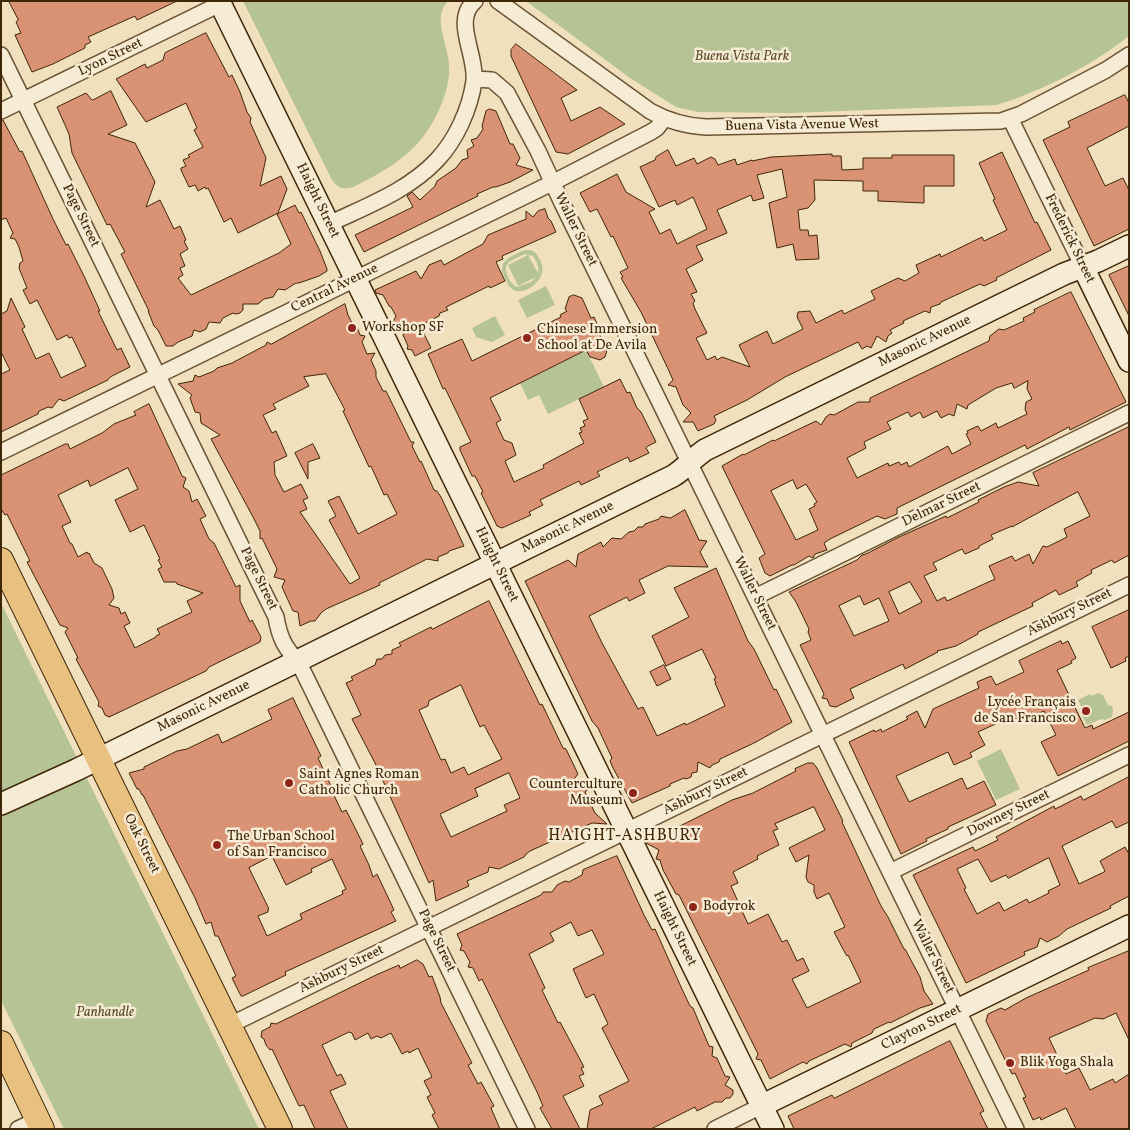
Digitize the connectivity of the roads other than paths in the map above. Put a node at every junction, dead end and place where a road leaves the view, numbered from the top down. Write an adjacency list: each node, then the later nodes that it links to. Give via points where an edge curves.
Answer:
1 (475, 1): 6 (street, via 466,12 464,21)
2 (498, 1): 10 (street, Buena Vista Avenue West)
3 (220, 2): 7 (street, Lyon Street); 12 (street, Haight Street)
4 (1, 55): 7 (street, Page Street)
5 (1129, 55): 9 (street, Buena Vista Avenue West)
6 (474, 79): 11 (street, Waller Street, via 492,80 507,92); 12 (street, via 460,125 437,159 409,184)
7 (24, 100): 8 (street, Lyon Street); 17 (street, Page Street)
8 (1, 112)
9 (1010, 118): 10 (street, Buena Vista Avenue West, via 970,123 706,127 686,126); 14 (street, Frederick Street)
10 (664, 119): 11 (street, Central Avenue, via 651,132)
11 (552, 183): 15 (street, Central Avenue); 20 (street, Waller Street)
12 (329, 224): 15 (street, Haight Street)
13 (1129, 246): 14 (street, Masonic Avenue)
14 (1083, 266): 16 (street, Frederick Street); 20 (street, Masonic Avenue, via 705,450)
15 (356, 279): 17 (street, Central Avenue); 22 (street, Haight Street)
16 (1129, 361)
17 (158, 375): 19 (street, Central Avenue); 25 (street, Page Street, via 276,616 279,634 287,651)
18 (1129, 413): 24 (street, Delmar Street)
19 (1, 452)
20 (689, 463): 22 (street, Masonic Avenue, via 673,476); 24 (street, Waller Street)
21 (1, 560): 28 (main road, Oak Street)
22 (495, 564): 25 (street, Masonic Avenue); 30 (street, Haight Street)
23 (1129, 585): 26 (street, Ashbury Street)
24 (755, 597): 26 (street, Waller Street)
25 (298, 661): 28 (street, Masonic Avenue); 33 (street, Page Street)
26 (822, 735): 30 (street, Ashbury Street); 31 (street, Waller Street)
27 (1129, 755): 31 (street, Downey Street)
28 (99, 759): 29 (street, Masonic Avenue); 35 (main road, Oak Street)
29 (1, 804)
30 (626, 831): 33 (street, Ashbury Street); 37 (street, Haight Street)
31 (890, 872): 34 (street, Waller Street)
32 (1129, 926): 34 (street, Clayton Street)
33 (429, 927): 35 (street, Ashbury Street); 40 (street, Page Street)
34 (958, 1010): 37 (street, Clayton Street); 43 (street, Waller Street)
35 (230, 1025): 39 (main road, Oak Street)
36 (1, 1043): 38 (main road)
37 (761, 1106): 41 (street, Clayton Street); 42 (street, Haight Street)
38 (33, 1126)
39 (280, 1129)
40 (528, 1129)
41 (715, 1129)
42 (772, 1129)
43 (1016, 1129)

